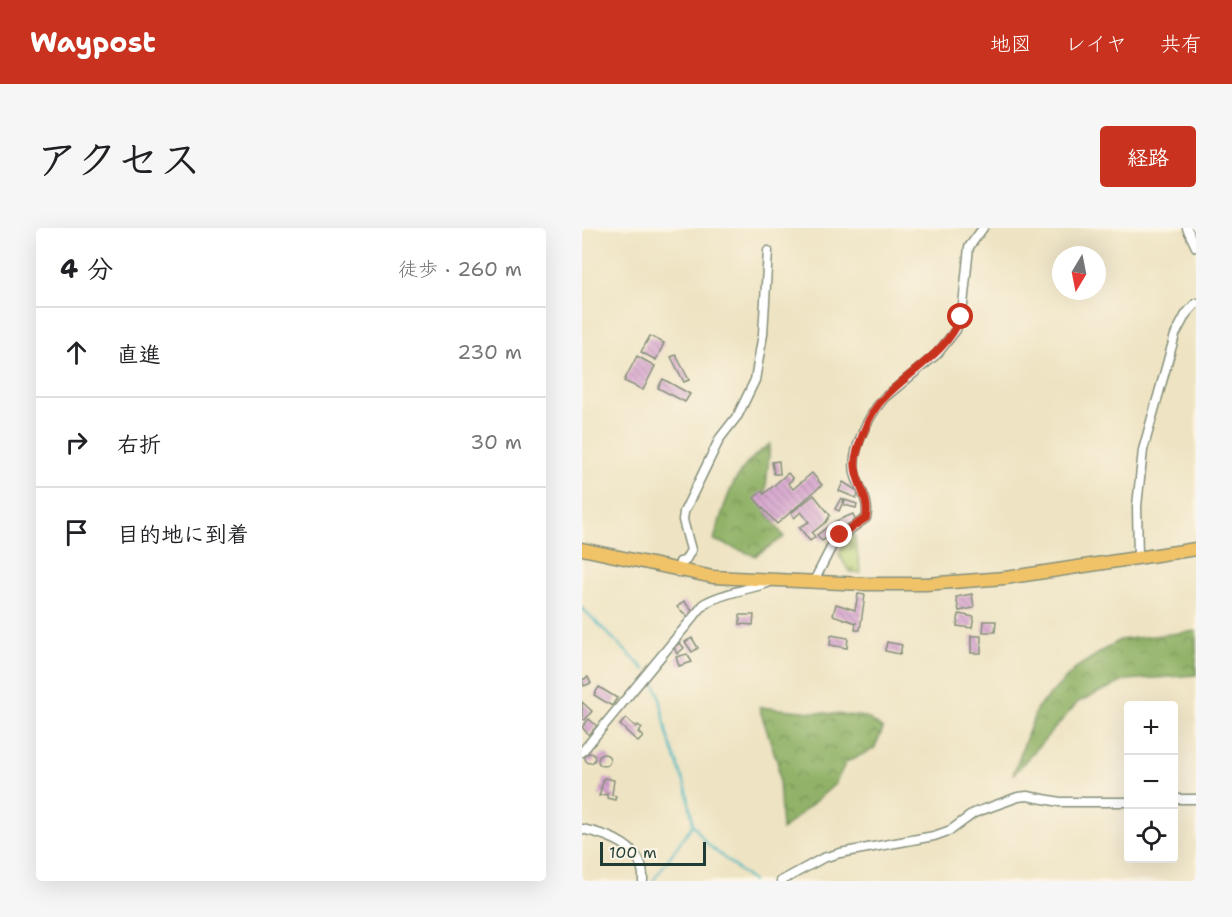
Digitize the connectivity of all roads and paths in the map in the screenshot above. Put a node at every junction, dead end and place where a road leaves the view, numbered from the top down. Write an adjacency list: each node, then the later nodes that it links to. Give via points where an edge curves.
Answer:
1 (983, 228): 11 (street, via 969,247 956,330 937,354 884,398 863,436 854,468 866,502 866,518 835,540)
2 (1187, 228): 3 (street)
3 (1196, 247)
4 (768, 251): 9 (street, via 759,365 747,400 720,438 684,512 691,550 685,561 680,562)
5 (1196, 303): 8 (street, via 1175,335 1143,450)
6 (582, 549): 9 (highway)
7 (1196, 549): 8 (highway)
8 (1138, 558): 11 (highway, via 968,581)
9 (678, 572): 10 (highway)
10 (770, 582): 11 (highway); 12 (street, via 705,603)
11 (813, 583)
12 (584, 746)
13 (1178, 799): 14 (street)
14 (1196, 799)
15 (1124, 802): 18 (street, via 1060,802 1018,797 974,813 951,830 823,858)
16 (582, 829): 17 (street, via 627,846 638,856)
17 (643, 881)
18 (781, 881)

